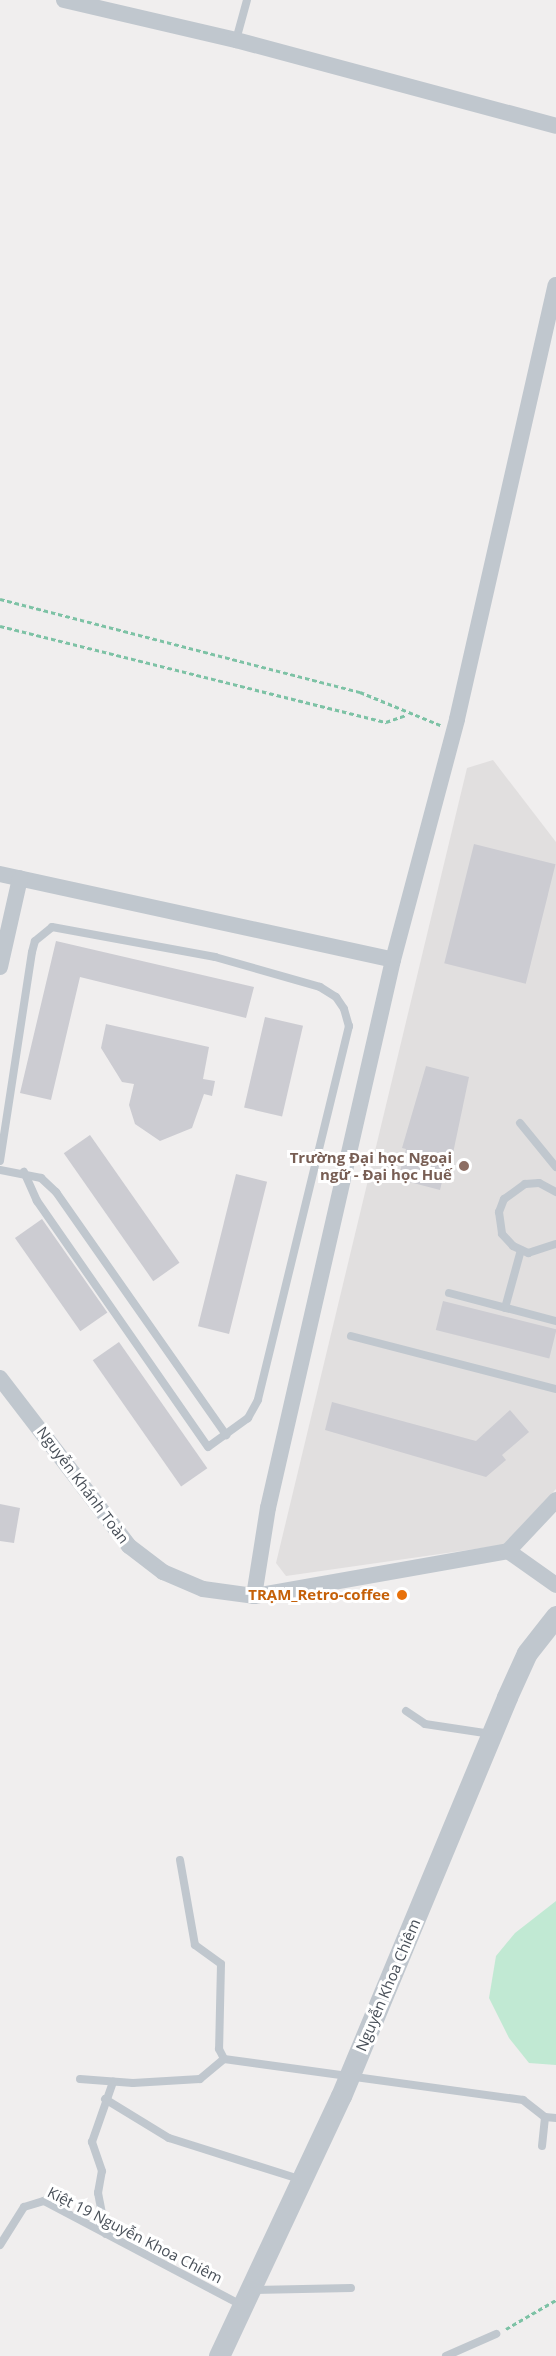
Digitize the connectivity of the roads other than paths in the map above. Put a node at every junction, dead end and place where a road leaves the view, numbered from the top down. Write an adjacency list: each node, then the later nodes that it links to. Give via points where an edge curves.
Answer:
1 (64, 0): 3 (street)
2 (247, 0): 3 (lane)
3 (236, 40): 4 (street)
4 (556, 126)
5 (556, 285): 8 (street, via 453,729)
6 (0, 874): 7 (street)
7 (20, 878): 8 (street); 9 (street)
8 (393, 960): 28 (street, via 268,1508)
9 (0, 967)
10 (520, 1123): 12 (lane)
11 (0, 1161): 24 (lane, via 32,952 35,941 52,927 215,957 320,987 336,997 349,1026 272,1349 258,1400 248,1418)
12 (556, 1167)
13 (0, 1170): 14 (lane)
14 (24, 1172): 24 (lane, via 41,1178 56,1192); 24 (lane, via 37,1201 208,1447)
15 (555, 1187): 17 (lane, via 525,1184 504,1199 500,1226 507,1241)
16 (556, 1244): 17 (lane, via 542,1252)
17 (521, 1250): 19 (lane)
18 (448, 1293): 19 (lane)
19 (505, 1308): 20 (lane)
20 (556, 1321)
21 (351, 1336): 23 (lane)
22 (0, 1378): 28 (street, Nguyễn Khánh Toàn, via 129,1546 164,1572 203,1589)
23 (556, 1389)
24 (226, 1435)
25 (556, 1500): 26 (street)
26 (508, 1551): 27 (street); 28 (street, Nguyễn Khánh Toàn)
27 (556, 1585)
28 (254, 1596)
29 (556, 1616): 31 (street, Nguyễn Khoa Chiêm, via 527,1653)
30 (406, 1711): 31 (lane, via 425,1724)
31 (491, 1734): 34 (street, Nguyễn Khoa Chiêm)
32 (180, 1860): 33 (lane, via 195,1945 221,1964 219,2049)
33 (224, 2059): 34 (lane); 36 (lane, via 200,2079)
34 (350, 2073): 38 (lane, via 523,2100); 41 (street, Nguyễn Khoa Chiêm)
35 (80, 2079): 36 (lane)
36 (113, 2082): 37 (lane)
37 (105, 2099): 41 (lane, via 169,2138); 42 (lane, via 92,2142 102,2171 98,2193)
38 (545, 2117): 39 (lane); 40 (lane)
39 (556, 2118)
40 (542, 2146)
41 (302, 2180): 45 (street, Nguyễn Khoa Chiêm)
42 (106, 2234): 43 (lane, Kiệt 19 Nguyễn Khoa Chiêm, via 38,2200 17,2214); 45 (lane, Kiệt 19 Nguyễn Khoa Chiêm)
43 (0, 2245)
44 (351, 2288): 45 (lane)
45 (246, 2298): 47 (street, Nguyễn Khoa Chiêm)
46 (496, 2334): 48 (lane)
47 (219, 2356)
48 (446, 2356)

